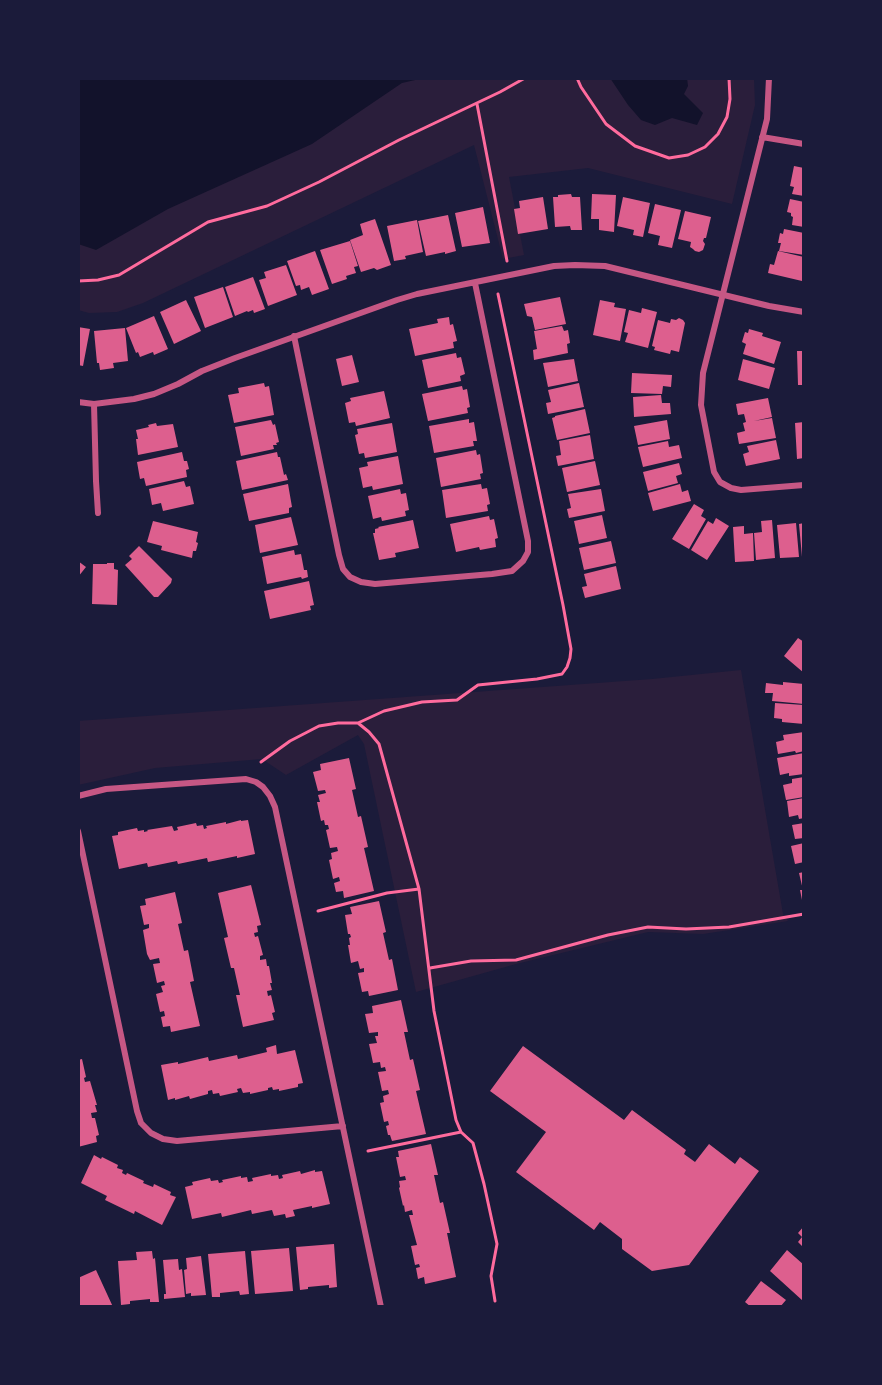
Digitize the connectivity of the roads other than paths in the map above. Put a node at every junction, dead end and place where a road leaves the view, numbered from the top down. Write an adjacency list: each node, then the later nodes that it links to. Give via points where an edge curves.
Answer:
1 (769, 78): 2 (street)
2 (762, 137): 3 (street); 5 (street)
3 (804, 144)
4 (476, 283): 5 (street, via 554,266 590,265); 7 (street, via 417,294); 7 (street, via 528,541 528,552 512,571 375,584 350,577 339,555)
5 (722, 295): 6 (street); 10 (street, via 701,397 714,472 720,482 741,490)
6 (804, 312)
7 (294, 336): 9 (street, via 154,394)
8 (78, 402): 9 (street)
9 (94, 404): 11 (street)
10 (804, 485)
11 (98, 513)
12 (78, 795): 14 (street, via 106,789 234,779 246,779 263,787 274,807)
13 (78, 831): 14 (street, via 141,1123 151,1133 177,1141)
14 (343, 1126): 15 (street)
15 (381, 1307)

